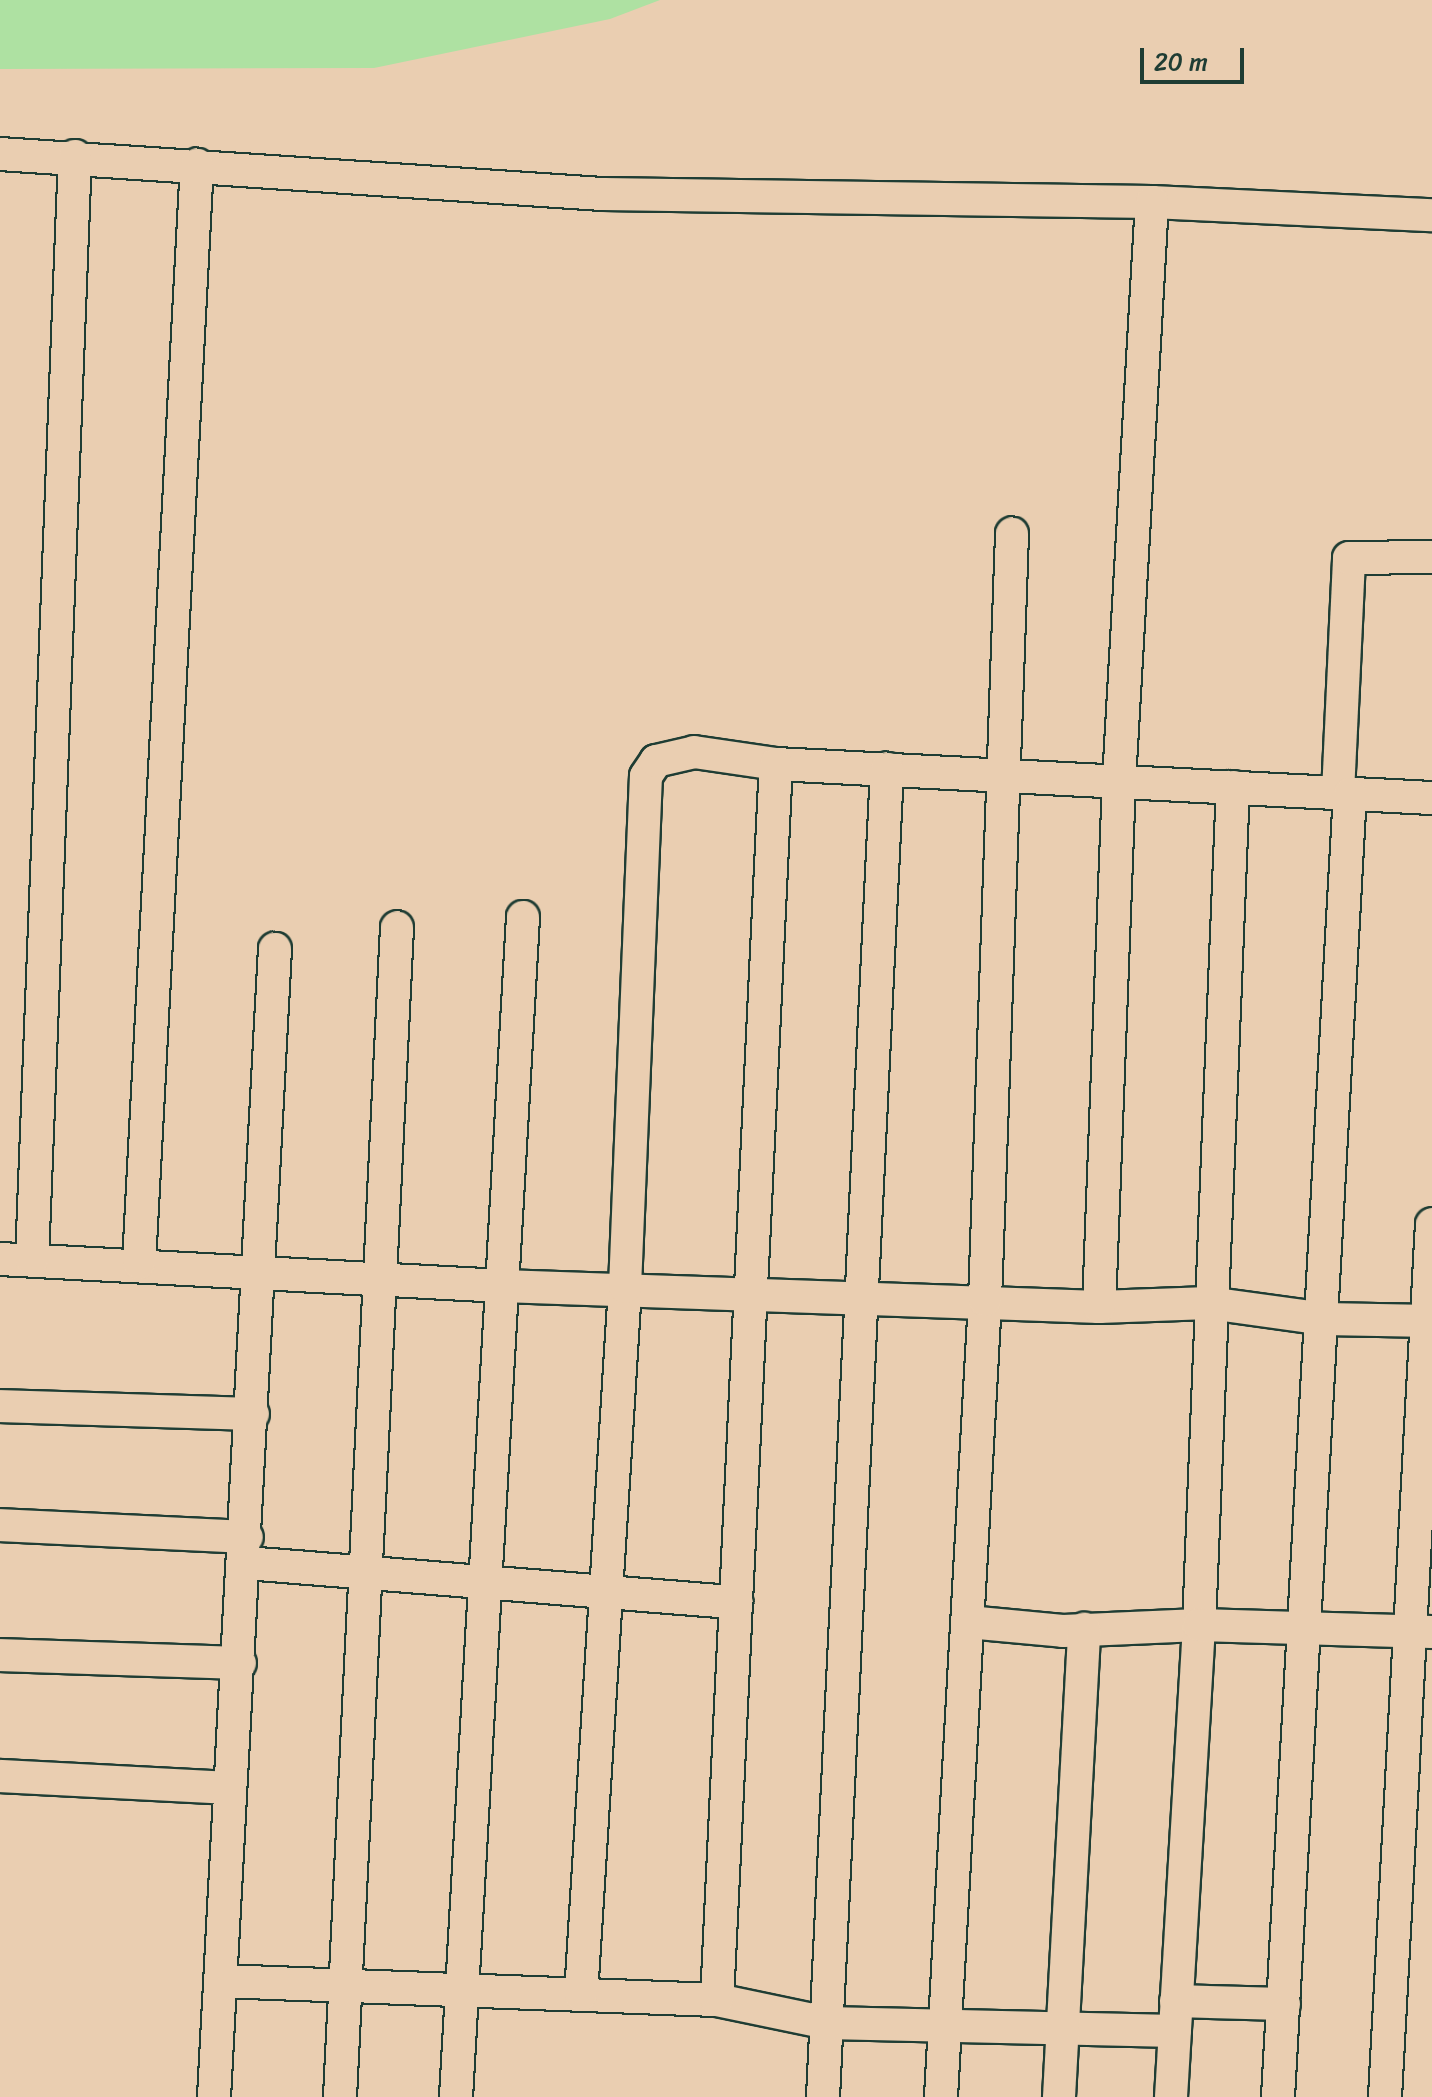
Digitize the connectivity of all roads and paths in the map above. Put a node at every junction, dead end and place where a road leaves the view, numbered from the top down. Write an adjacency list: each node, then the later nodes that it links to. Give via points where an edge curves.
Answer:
1 (0, 154): 2 (street)
2 (75, 156): 3 (street); 20 (street)
3 (197, 165): 4 (street, via 603,194); 21 (street)
4 (1152, 202): 5 (street); 11 (street)
5 (1432, 215)
6 (1012, 533): 10 (street)
7 (1432, 557): 13 (street, via 1349,558)
8 (776, 764): 9 (street); 25 (street, via 694,752 656,761 646,776); 26 (street)
9 (887, 769): 10 (street); 27 (street)
10 (1002, 775): 11 (street); 28 (street)
11 (1119, 781): 12 (street); 30 (street)
12 (1233, 787): 13 (street); 29 (street)
13 (1344, 793): 14 (street); 31 (street)
14 (1432, 798)
15 (523, 917): 24 (street)
16 (397, 927): 23 (street)
17 (275, 949): 22 (street)
18 (1432, 1224): 32 (street)
19 (0, 1259): 20 (street)
20 (32, 1260): 21 (street)
21 (139, 1263): 22 (street)
22 (259, 1274): 23 (street); 34 (street)
23 (380, 1280): 24 (street); 37 (street)
24 (502, 1286): 25 (street); 38 (street)
25 (625, 1287): 26 (street); 39 (street)
26 (748, 1291): 27 (street); 40 (street)
27 (858, 1296): 28 (street); 57 (street)
28 (985, 1300): 30 (street); 41 (street)
29 (1209, 1303): 30 (street); 31 (street); 42 (street)
30 (1099, 1307)
31 (1324, 1319): 32 (street); 43 (street)
32 (1429, 1321): 45 (street)
33 (0, 1406): 34 (street)
34 (253, 1414): 36 (street)
35 (0, 1525): 36 (street)
36 (246, 1550): 37 (street); 47 (street)
37 (366, 1571): 38 (street); 51 (street)
38 (485, 1579): 39 (street); 52 (street)
39 (604, 1595): 40 (street); 53 (street)
40 (736, 1602): 54 (street)
41 (968, 1622): 44 (street); 58 (street)
42 (1199, 1625): 43 (street); 44 (street); 56 (street)
43 (1305, 1627): 45 (street); 55 (street)
44 (1084, 1629): 59 (street)
45 (1420, 1631): 68 (street)
46 (0, 1655): 47 (street)
47 (240, 1663): 49 (street)
48 (0, 1776): 49 (street)
49 (229, 1788): 50 (street)
50 (221, 1981): 51 (street); 60 (street)
51 (345, 1984): 52 (street); 61 (street)
52 (461, 1990): 53 (street); 62 (street)
53 (581, 1995): 54 (street)
54 (717, 2000): 57 (street)
55 (1284, 2004): 56 (street); 67 (street)
56 (1176, 2016): 59 (street); 66 (street)
57 (827, 2023): 58 (street); 63 (street)
58 (946, 2024): 59 (street); 64 (street)
59 (1063, 2024): 65 (street)
60 (214, 2097)
61 (340, 2097)
62 (456, 2097)
63 (823, 2097)
64 (941, 2097)
65 (1059, 2097)
66 (1171, 2097)
67 (1278, 2097)
68 (1385, 2097)

